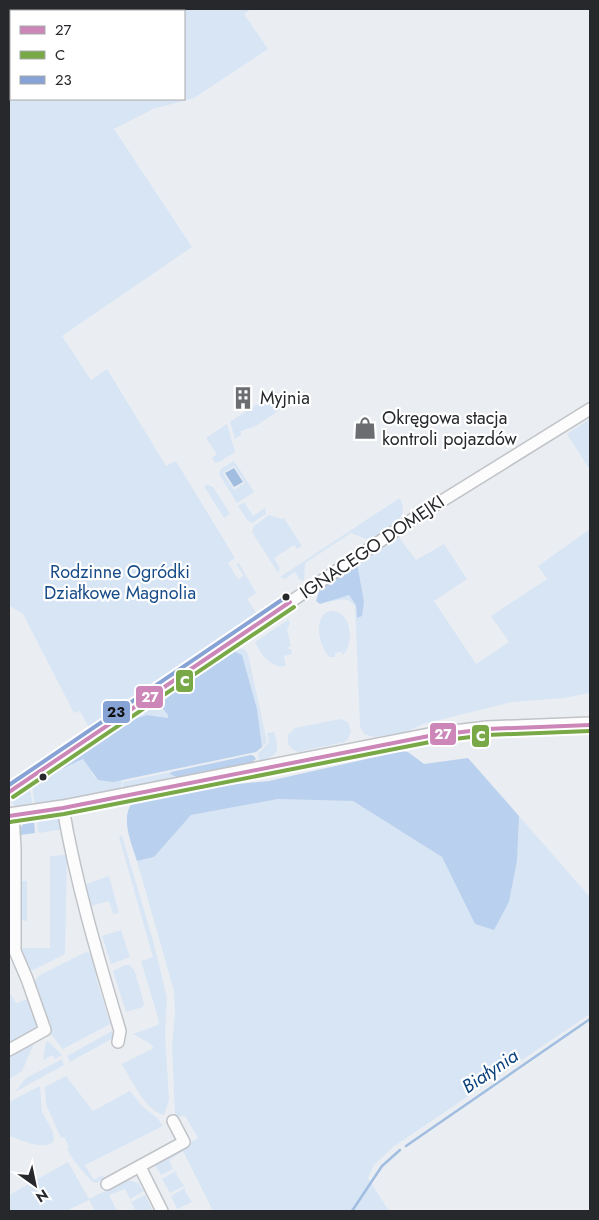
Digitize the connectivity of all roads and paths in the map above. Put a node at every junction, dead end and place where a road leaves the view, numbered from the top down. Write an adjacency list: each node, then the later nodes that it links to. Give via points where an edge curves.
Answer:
1 (590, 409): 3 (street, IGNACEGO DOMEJKI, via 416,517)
2 (590, 725): 4 (main road, via 495,728 429,736)
3 (9, 792)
4 (64, 808): 5 (main road); 8 (street, via 81,898 120,1031)
5 (11, 816): 6 (street)
6 (12, 866): 7 (street)
7 (12, 951): 9 (street, via 27,979 45,1030)
8 (118, 1042)
9 (9, 1050)
10 (173, 1121): 11 (street, via 184,1142)
11 (140, 1166): 12 (street); 13 (street)
12 (107, 1184)
13 (162, 1211)

